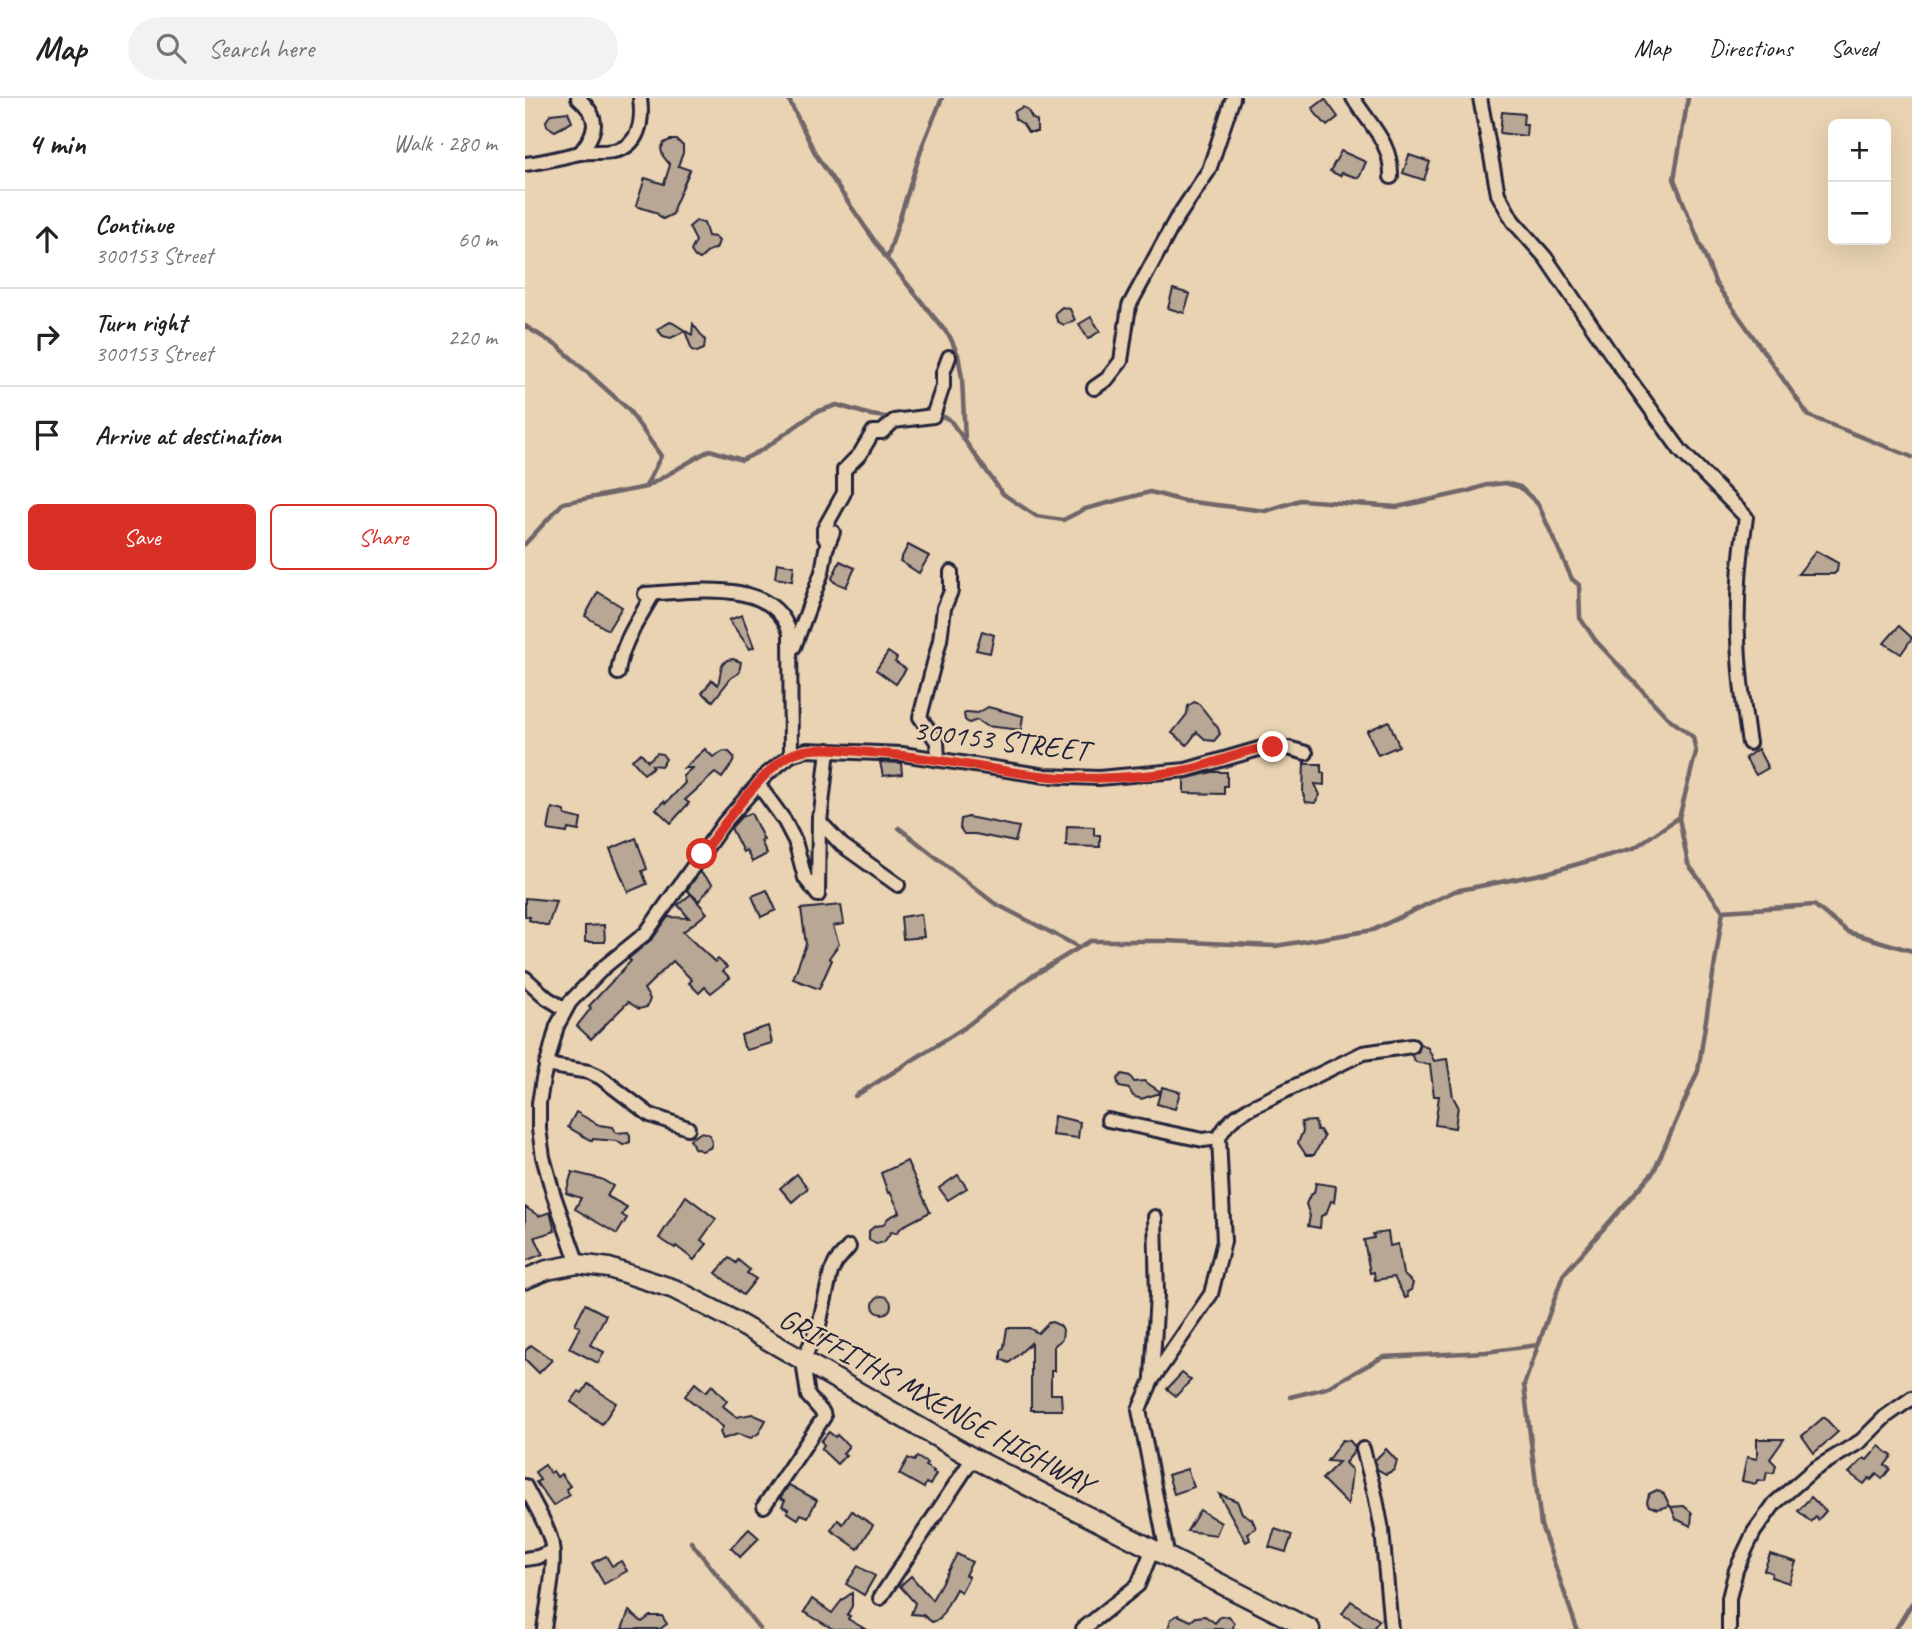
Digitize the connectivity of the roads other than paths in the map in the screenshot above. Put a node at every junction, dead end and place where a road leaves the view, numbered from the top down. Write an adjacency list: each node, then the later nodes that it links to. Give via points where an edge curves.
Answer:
1 (578, 98): 6 (street, via 593,112 594,130)
2 (640, 98): 6 (street, via 640,129 631,143 614,151)
3 (1233, 98): 10 (street, via 1209,170 1129,306 1121,361)
4 (1353, 98): 8 (street, via 1386,146)
5 (1480, 98): 14 (street, via 1503,207 1545,257 1681,451 1746,517 1736,637)
6 (580, 153): 7 (street)
7 (525, 164)
8 (1391, 177)
9 (949, 357): 12 (street, via 933,416 894,421 882,432 873,432 844,470 844,494 824,529 824,536 830,538 822,572)
10 (1094, 388)
11 (951, 572): 18 (street, via 951,590 920,717 937,742)
12 (790, 657): 13 (street, via 787,624 766,601 729,592 649,594); 17 (street)
13 (618, 674)
14 (1749, 743)
15 (828, 750): 17 (street, 300153 STREET); 18 (street, 300153 STREET); 20 (street)
16 (1305, 754): 18 (street, 300153 STREET, via 1288,748 1262,748 1186,770 1099,778 1046,776)
17 (790, 755): 19 (street)
18 (938, 759)
19 (758, 784): 20 (street, via 790,830 805,878 818,895); 23 (street, via 724,823 646,933 604,967)
20 (819, 816): 21 (street, via 842,845)
21 (898, 885)
22 (525, 978): 23 (street)
23 (565, 1009): 25 (street)
24 (1412, 1046): 28 (street, via 1363,1054 1248,1109 1229,1123)
25 (546, 1065): 27 (street, via 589,1072 650,1115); 31 (street, via 539,1103 543,1157)
26 (1108, 1120): 28 (street, via 1202,1140)
27 (688, 1128)
28 (1219, 1138): 34 (street, via 1224,1241 1211,1294)
29 (1155, 1217): 34 (street)
30 (849, 1247): 33 (street, via 831,1272 819,1325)
31 (578, 1264): 32 (street, GRIFFITHS MXENGE HIGHWAY); 33 (street, GRIFFITHS MXENGE HIGHWAY, via 610,1268 674,1289)
32 (525, 1279)
33 (803, 1361): 37 (street, GRIFFITHS MXENGE HIGHWAY); 39 (street, via 808,1396 824,1417)
34 (1152, 1380): 41 (street, via 1139,1410)
35 (1912, 1398): 48 (street, via 1775,1503 1754,1532 1737,1570)
36 (1363, 1450): 47 (street, via 1381,1530)
37 (973, 1458): 41 (street, GRIFFITHS MXENGE HIGHWAY); 43 (street)
38 (525, 1486): 40 (street, via 544,1522)
39 (764, 1506)
40 (552, 1551): 42 (street); 44 (street)
41 (1160, 1555): 45 (street, via 1138,1585); 46 (street, GRIFFITHS MXENGE HIGHWAY)
42 (525, 1559)
43 (880, 1598)
44 (544, 1629)
45 (1083, 1629)
46 (1310, 1629)
47 (1391, 1629)
48 (1729, 1629)

